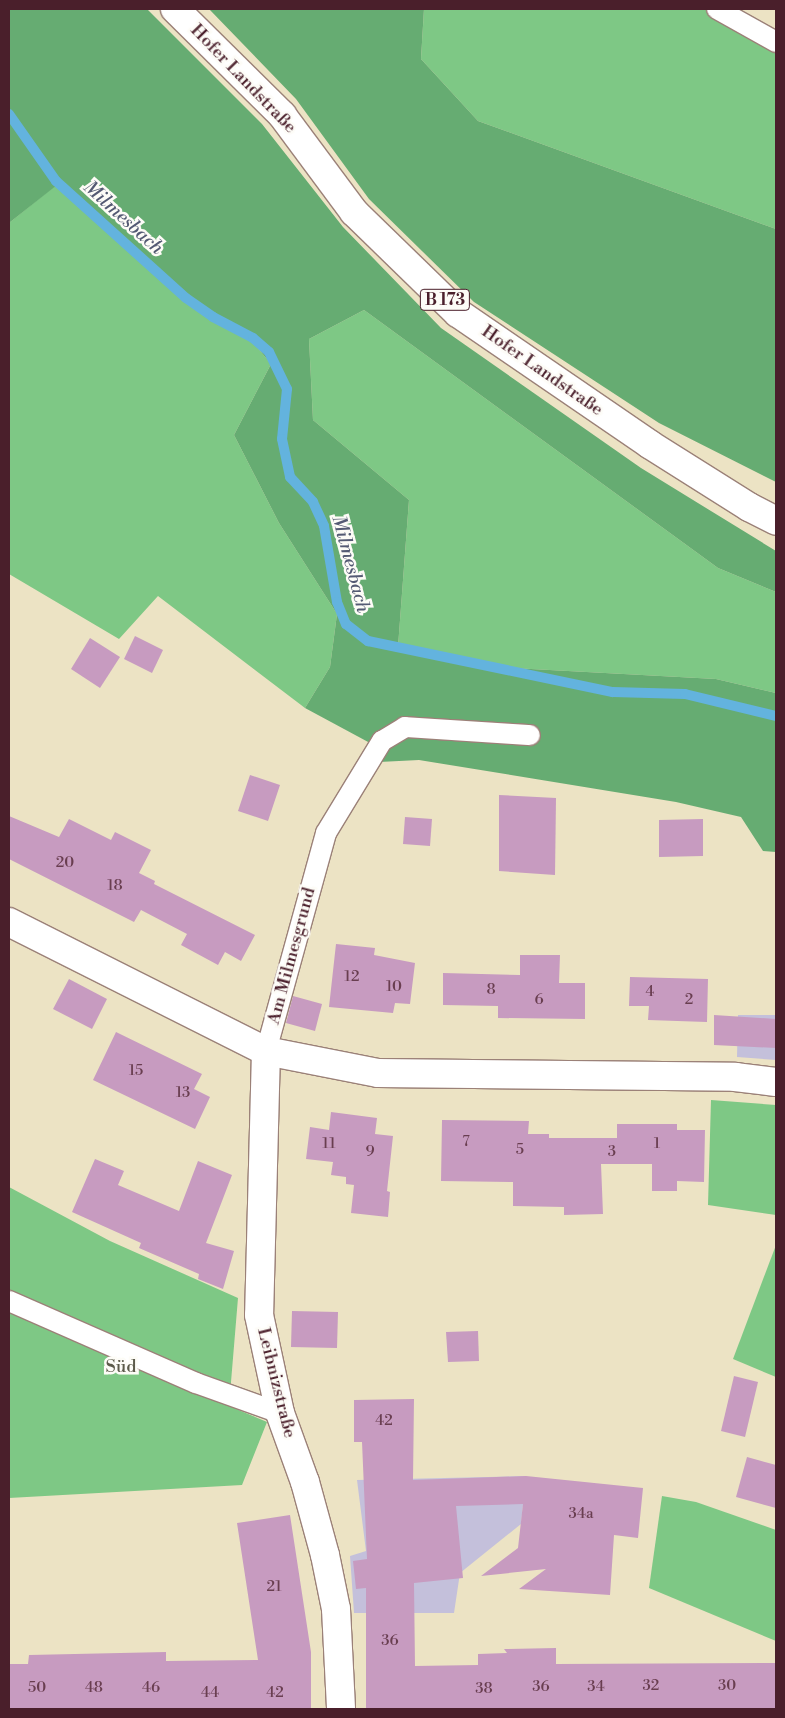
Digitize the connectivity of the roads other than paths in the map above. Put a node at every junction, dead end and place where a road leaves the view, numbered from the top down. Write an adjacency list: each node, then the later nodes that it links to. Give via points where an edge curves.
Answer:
1 (175, 9): 4 (street, Hofer Landstraße / B 173, via 282,115 354,212 458,313 649,444 749,508)
2 (717, 9): 3 (lane)
3 (776, 42)
4 (776, 521)
5 (530, 734): 7 (lane, Am Milmesgrund, via 405,727 382,741 326,833)
6 (9, 922): 7 (street, Am Milmesgrund)
7 (266, 1051): 8 (street, via 378,1073 735,1077); 10 (street, Leibnizstraße, via 259,1315)
8 (776, 1082)
9 (9, 1301): 10 (lane, via 196,1383)
10 (280, 1413): 11 (street, Leibnizstraße, via 305,1482 326,1555 336,1609)
11 (341, 1709)

